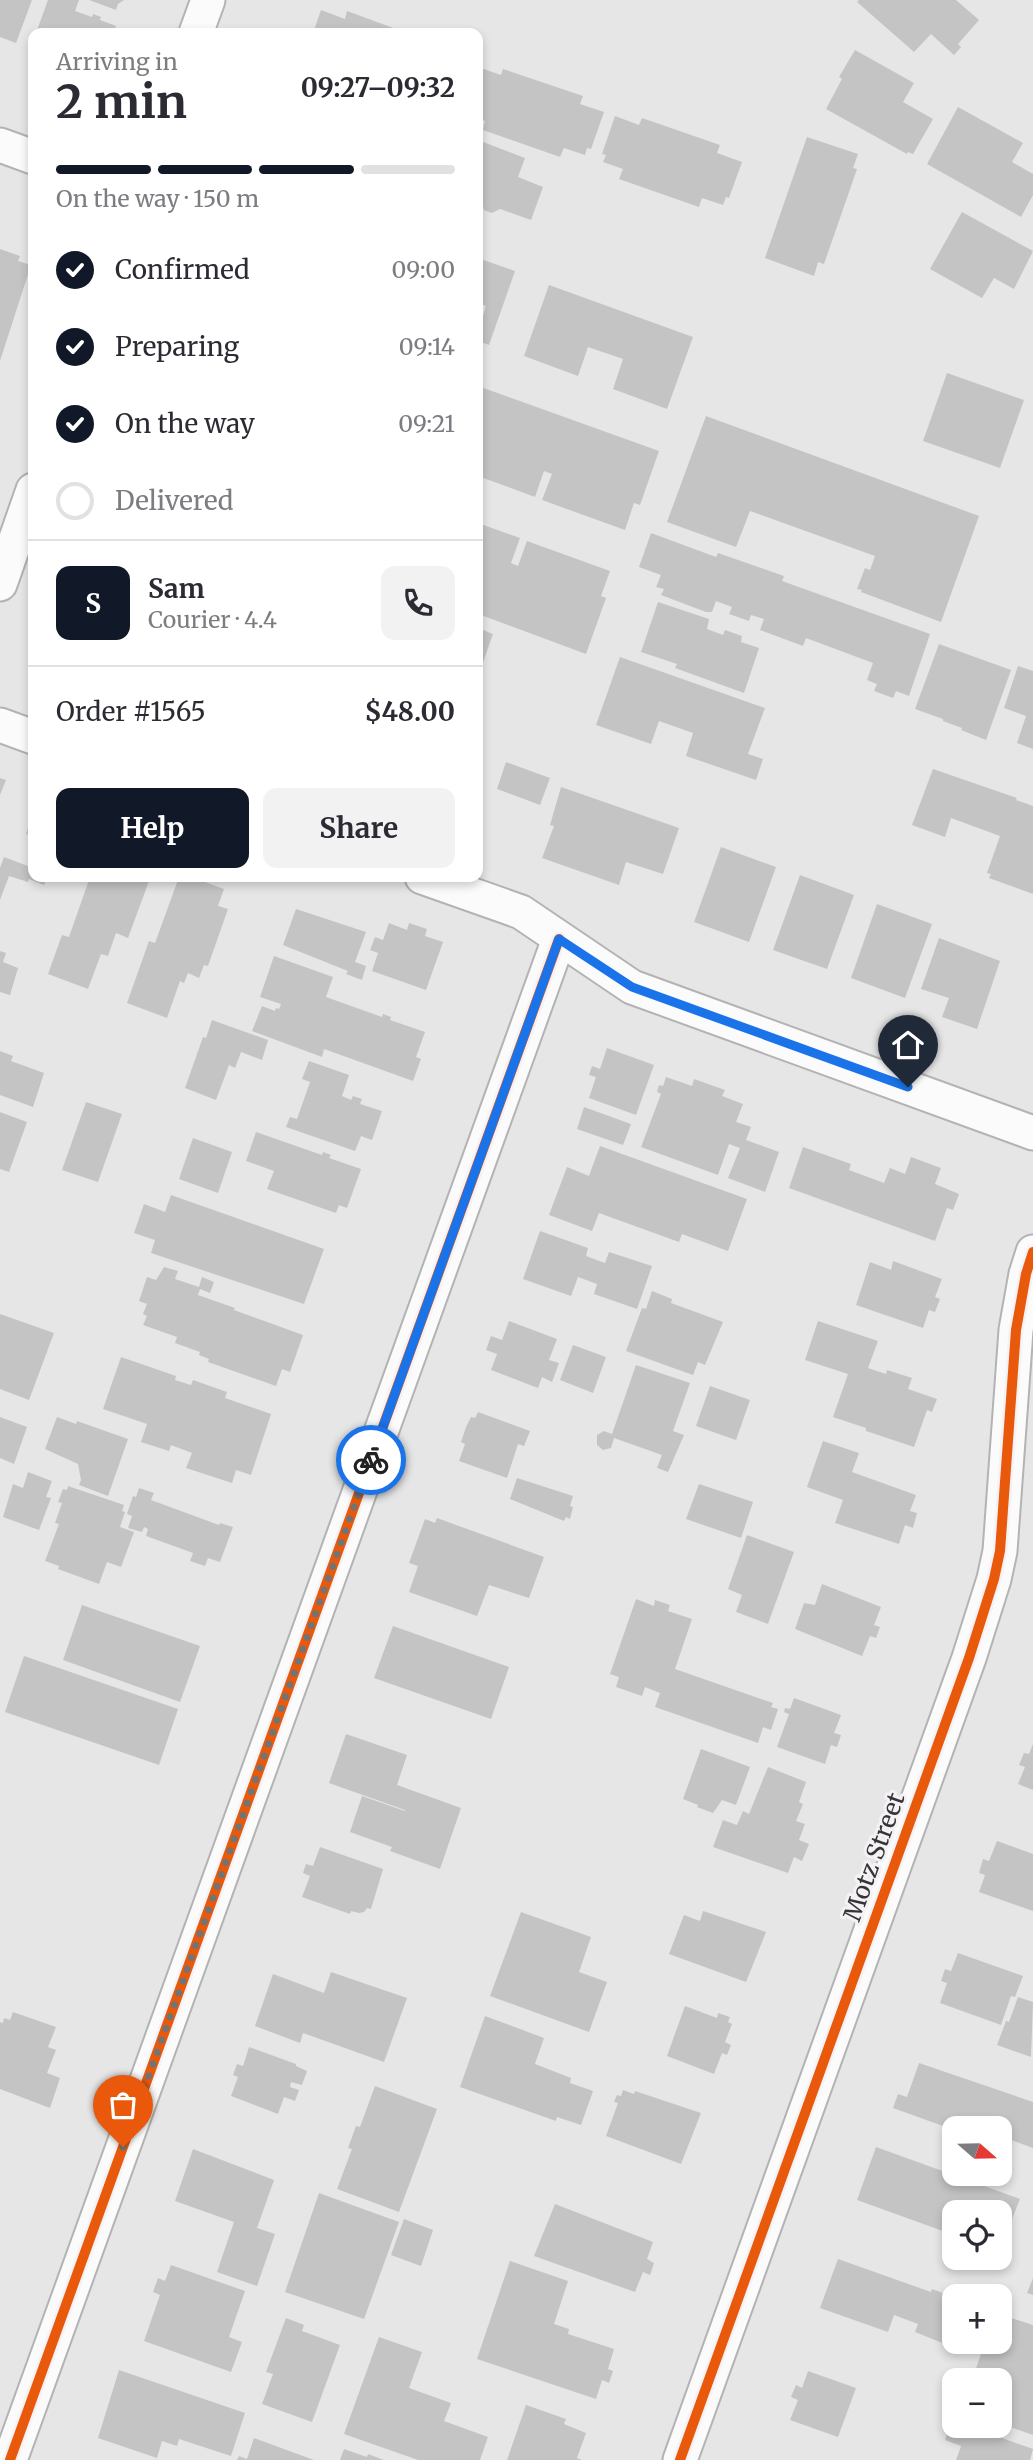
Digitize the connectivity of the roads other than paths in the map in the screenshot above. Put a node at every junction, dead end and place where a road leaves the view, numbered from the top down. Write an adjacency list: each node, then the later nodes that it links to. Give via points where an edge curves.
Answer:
1 (208, 0): 2 (street)
2 (198, 28)
3 (0, 145): 4 (street)
4 (28, 155)
5 (28, 504): 6 (street)
6 (0, 584)
7 (0, 725): 8 (street)
8 (28, 735)
9 (436, 882): 10 (street, via 521,912)
10 (559, 939): 11 (street, via 632,987); 13 (street)
11 (1033, 1133)
12 (1033, 1252): 14 (street, Motz Street, via 1016,1330 1000,1551 994,1579)
13 (10, 2460)
14 (680, 2460)

